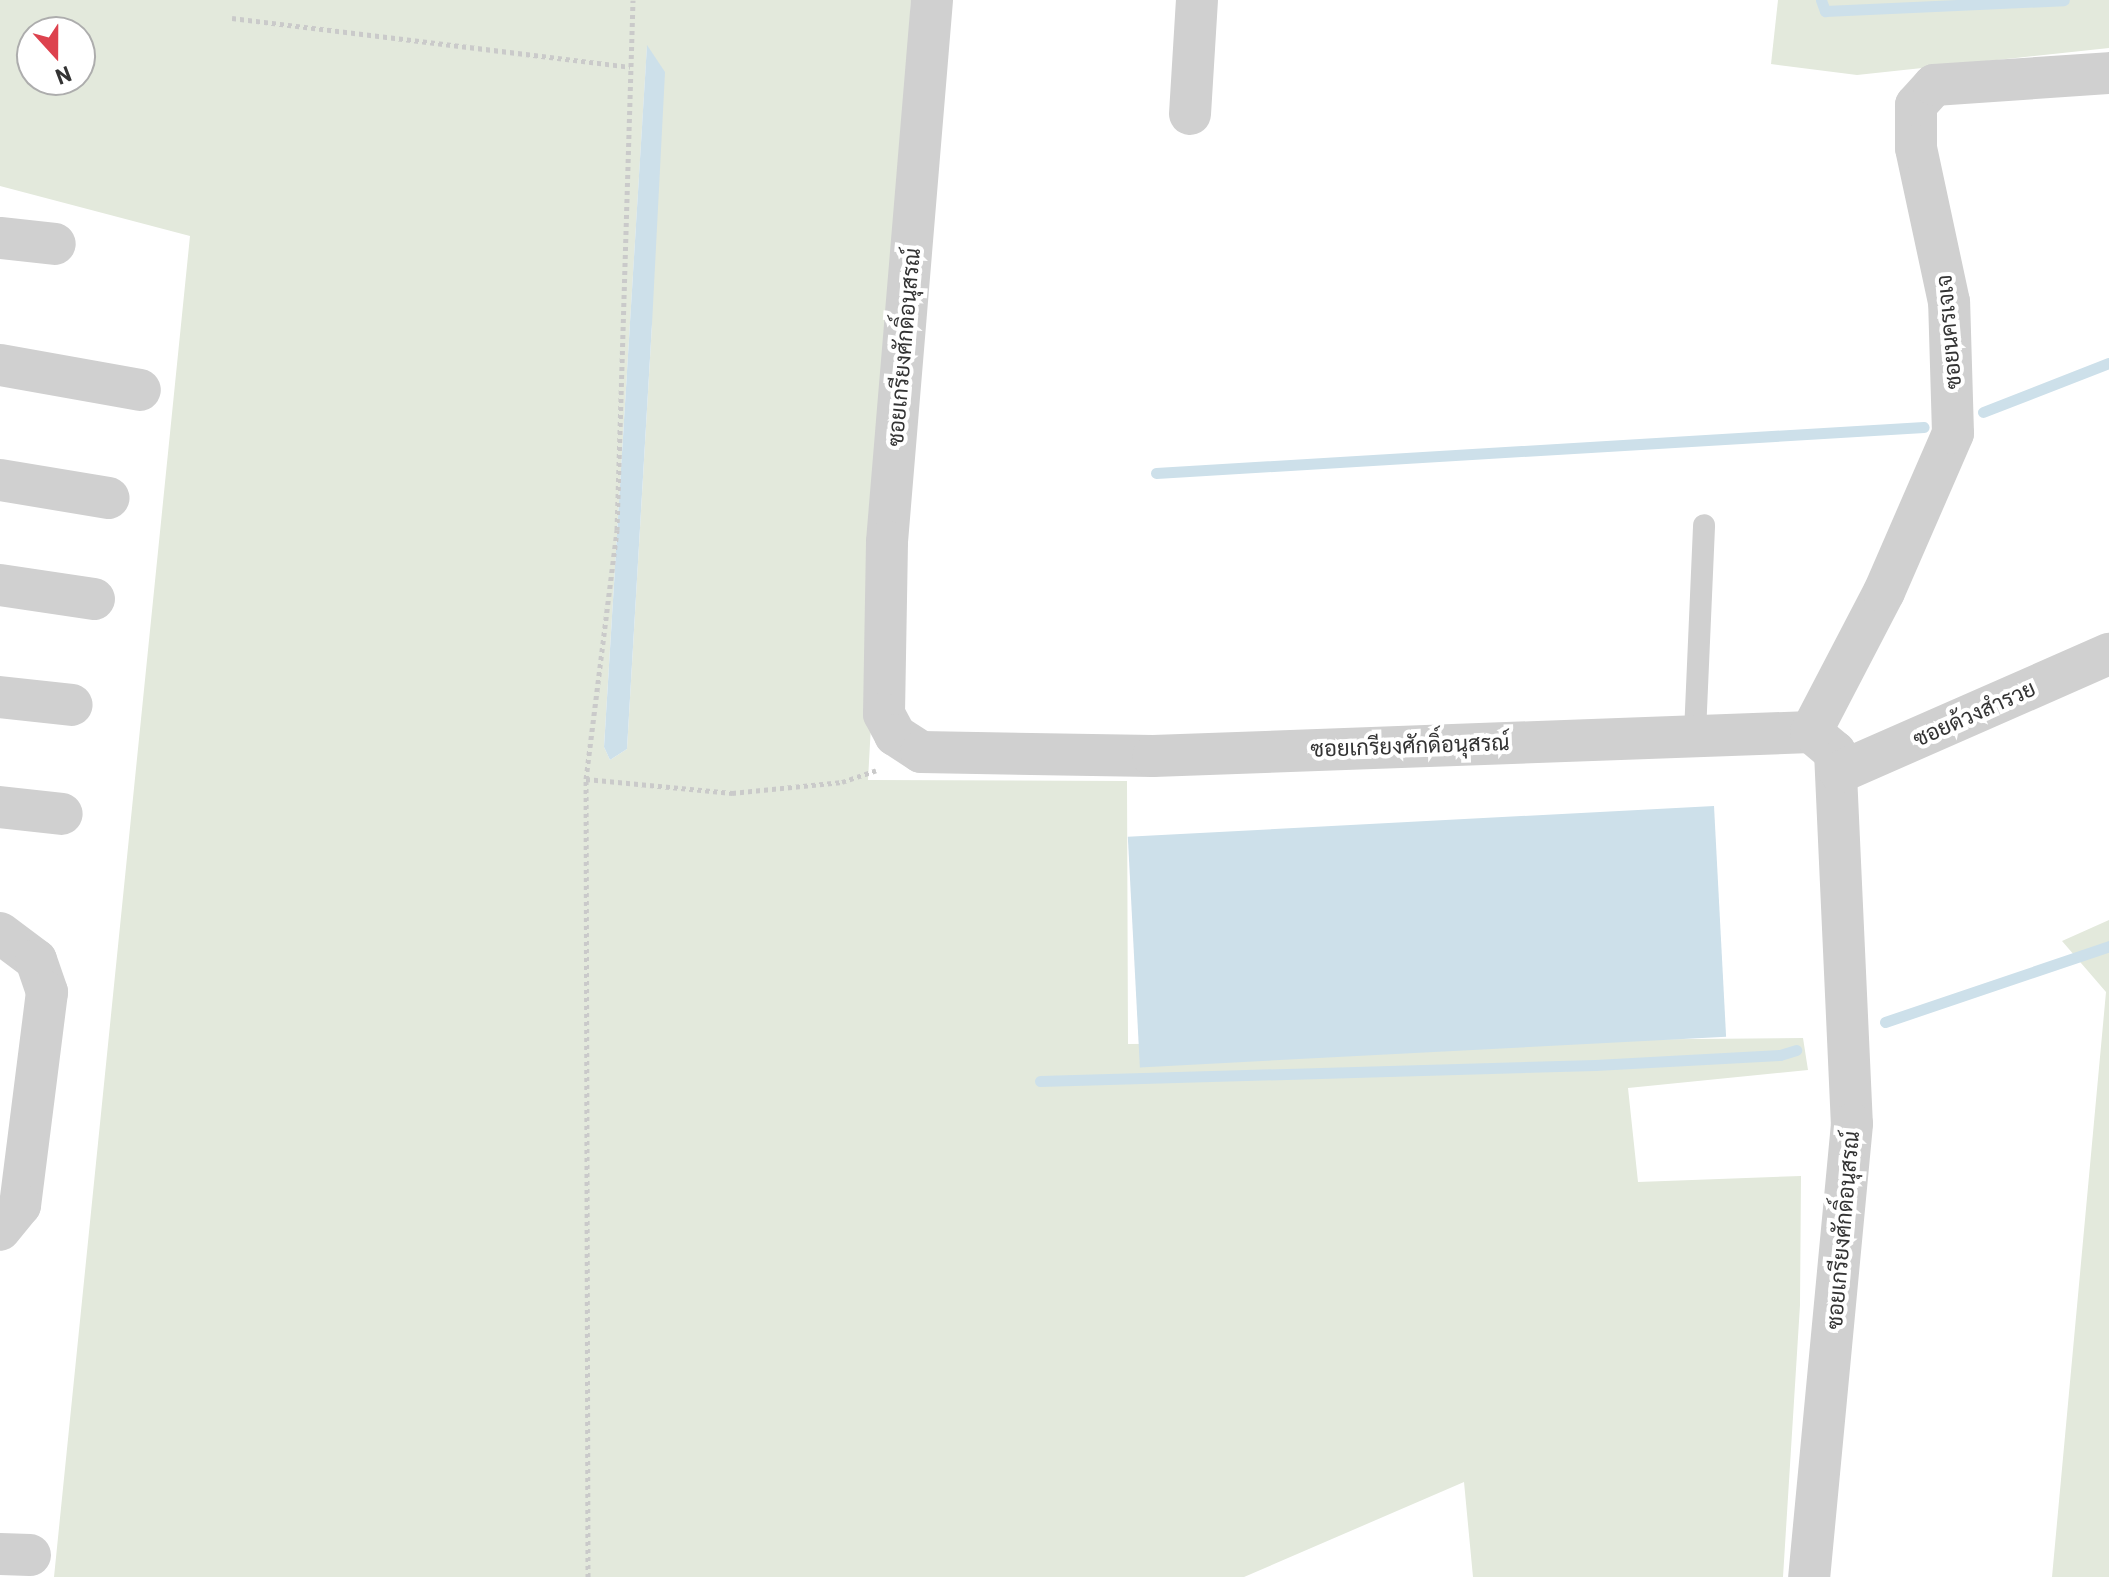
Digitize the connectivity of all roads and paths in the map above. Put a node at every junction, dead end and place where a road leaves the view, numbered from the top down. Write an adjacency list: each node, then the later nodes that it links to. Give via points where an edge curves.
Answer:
1 (633, 0): 5 (path)
2 (932, 0): 22 (street, ซอยเกรียงศักดิ์อนุสรณ์, via 887,542 883,676 884,714 895,735)
3 (1197, 0): 7 (street)
4 (232, 18): 5 (path)
5 (630, 67): 24 (path, via 617,530)
6 (2109, 73): 20 (street, ซอยนครเจเจ, via 1934,85 1916,105 1916,148 1949,302 1953,433 1884,592)
7 (1190, 114)
8 (0, 238): 9 (street)
9 (55, 244)
10 (0, 365): 11 (street)
11 (140, 390)
12 (0, 480): 13 (street)
13 (109, 498)
14 (1704, 525): 21 (lane)
15 (0, 585): 16 (street)
16 (94, 599)
17 (2109, 654): 23 (street, ซอยด้วงสำรวย)
18 (0, 697): 19 (street)
19 (72, 705)
20 (1811, 732): 21 (street, ซอยเกรียงศักดิ์อนุสรณ์); 23 (street, ซอยเกรียงศักดิ์อนุสรณ์, via 1835,752)
21 (1695, 733): 22 (street, ซอยเกรียงศักดิ์อนุสรณ์, via 1153,756)
22 (921, 752): 24 (path, via 842,782 732,793)
23 (1840, 772): 30 (street, ซอยเกรียงศักดิ์อนุสรณ์, via 1852,1124)
24 (586, 779): 29 (path)
25 (0, 807): 26 (street)
26 (62, 814)
27 (0, 933): 28 (street, via 36,960 47,992 20,1205)
28 (0, 1230)
29 (588, 1577)
30 (1809, 1577)

